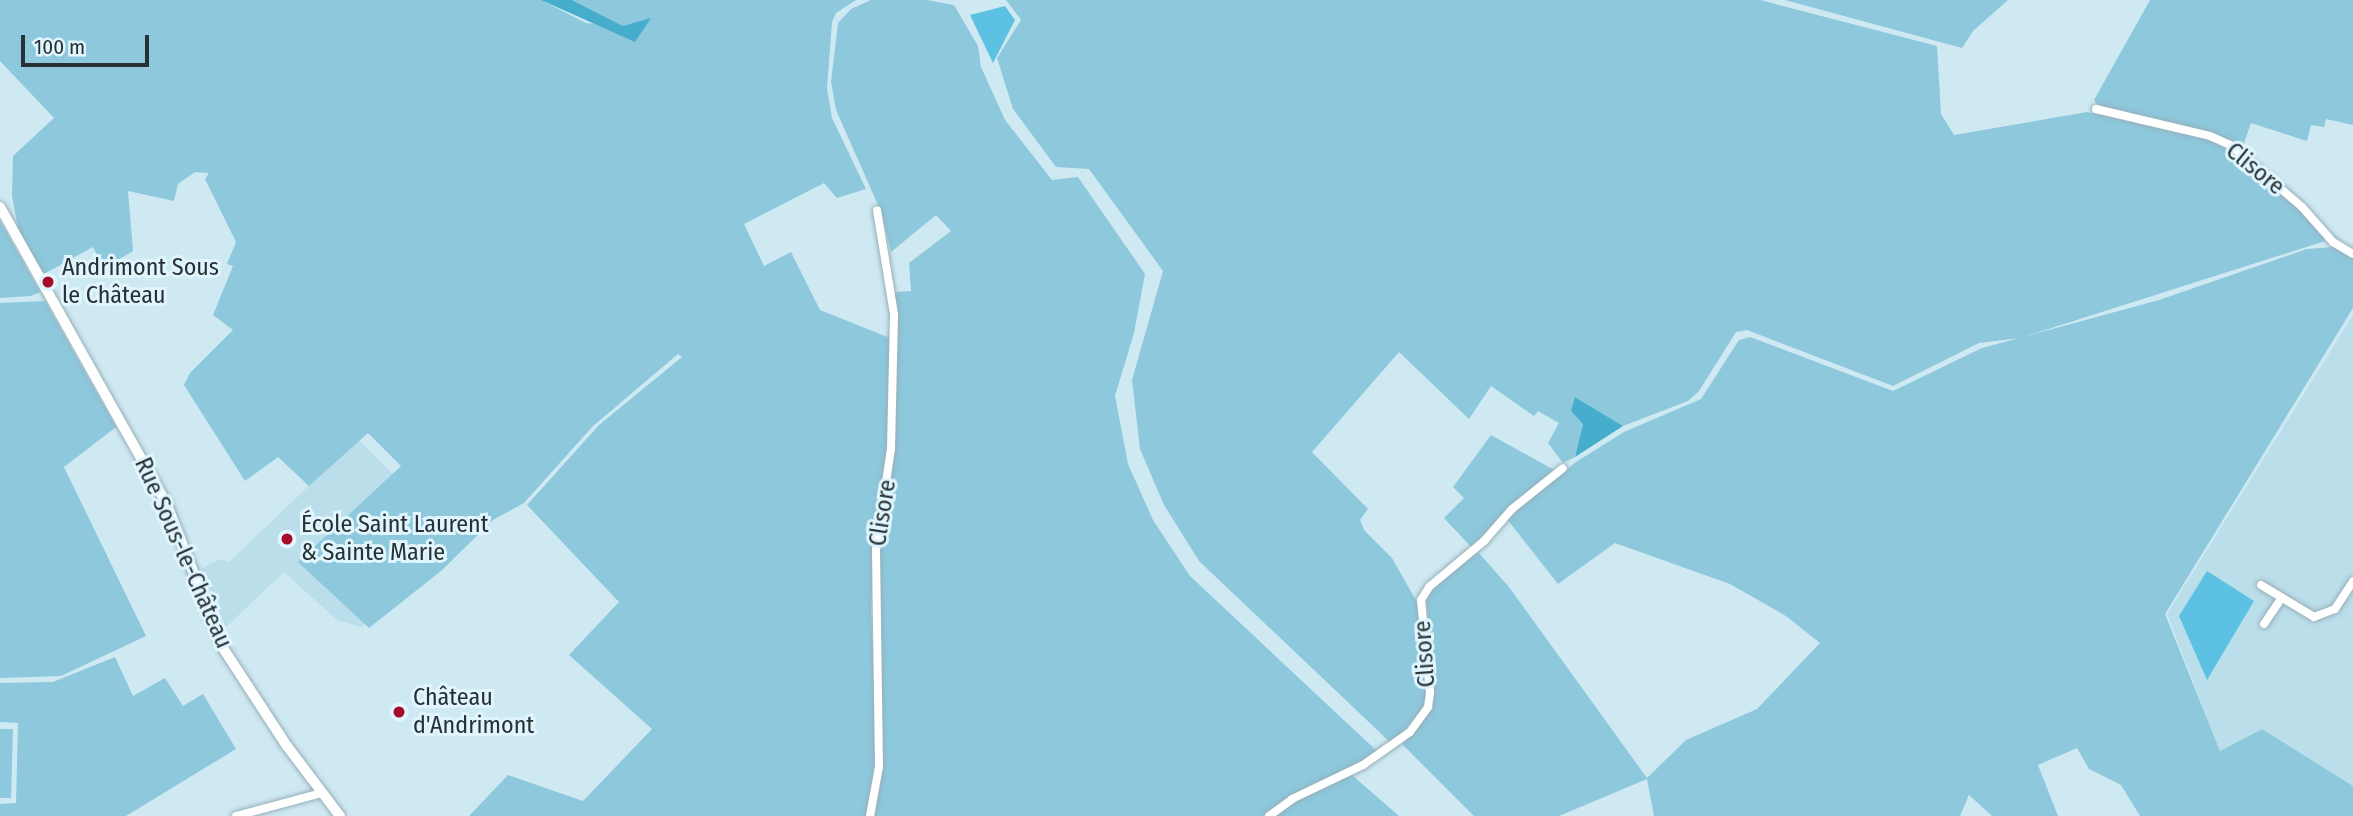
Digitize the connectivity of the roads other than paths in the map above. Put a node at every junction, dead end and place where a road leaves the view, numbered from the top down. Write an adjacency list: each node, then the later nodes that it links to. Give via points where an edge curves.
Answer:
1 (2096, 109): 4 (street, Clisore, via 2230,145 2302,207 2333,242)
2 (0, 207): 10 (street, Rue Sous-le-Château, via 167,505 223,648)
3 (877, 210): 13 (street, Clisore, via 894,314 891,448 876,561 880,741)
4 (2353, 254)
5 (1563, 468): 14 (street, Clisore, via 1512,509 1484,541 1429,587 1421,600 1430,692 1428,707 1410,732 1363,765 1292,799)
6 (2353, 581): 8 (street, via 2325,616 2314,617)
7 (2261, 585): 8 (street)
8 (2282, 597): 9 (street)
9 (2264, 624)
10 (321, 793): 11 (street); 12 (street, Rue Sous-le-Château)
11 (236, 816)
12 (340, 816)
13 (870, 816)
14 (1269, 816)

